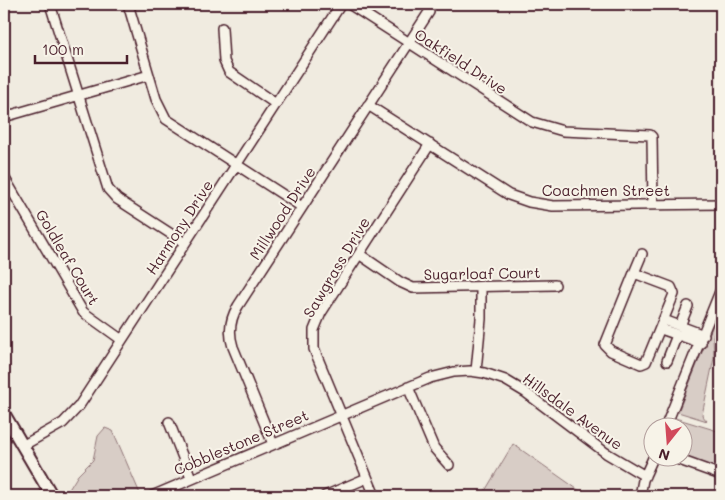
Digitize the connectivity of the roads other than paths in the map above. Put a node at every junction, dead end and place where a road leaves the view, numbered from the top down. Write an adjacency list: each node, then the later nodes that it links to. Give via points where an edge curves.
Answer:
1 (50, 4): 9 (street)
2 (128, 4): 8 (street)
3 (341, 4): 10 (street, Harmony Drive)
4 (349, 4): 7 (street, Oakfield Drive)
5 (429, 12): 7 (street, Millwood Drive)
6 (222, 28): 10 (street, via 224,61 229,72)
7 (409, 43): 11 (street, Millwood Drive); 18 (street, Oakfield Drive, via 527,119 563,131 650,135)
8 (149, 75): 9 (street); 14 (street, via 166,119)
9 (78, 96): 12 (street); 20 (street, via 110,193)
10 (276, 104): 14 (street, Harmony Drive)
11 (368, 105): 13 (street, Coachmen Street); 19 (street, Millwood Drive)
12 (4, 117)
13 (430, 144): 18 (street, Coachmen Street, via 504,192 528,202 553,206); 21 (street, Sawgrass Drive)
14 (236, 165): 19 (street); 20 (street, Harmony Drive)
15 (4, 176): 16 (street, Goldleaf Court)
16 (8, 194): 32 (street, Goldleaf Court, via 83,312)
17 (721, 204): 18 (street, Coachmen Street)
18 (653, 205)
19 (302, 207): 40 (street, Millwood Drive, via 238,306 230,327 233,347)
20 (185, 243): 32 (street, Harmony Drive)
21 (359, 254): 25 (street, Sugarloaf Court, via 408,287); 37 (street, Sawgrass Drive, via 321,313 313,334 314,349)
22 (642, 254): 23 (street)
23 (634, 273): 28 (street, via 674,290); 29 (street, via 605,345 610,351 644,363)
24 (555, 285): 25 (street, Sugarloaf Court)
25 (481, 287): 34 (street)
26 (721, 289): 31 (street)
27 (688, 306): 30 (street)
28 (664, 320): 29 (street); 30 (street)
29 (661, 329): 30 (street)
30 (679, 330): 31 (street); 33 (street)
31 (703, 339): 38 (street)
32 (122, 340): 41 (street, Harmony Drive, via 71,416)
33 (667, 362)
34 (476, 371): 35 (street, Hillsdale Avenue, via 446,374); 46 (street, Hillsdale Avenue, via 518,387 606,453)
35 (408, 388): 37 (street, Hillsdale Avenue); 42 (street, via 434,448)
36 (4, 414): 41 (main road)
37 (341, 415): 40 (street, Cobblestone Street); 48 (street, Sawgrass Drive)
38 (669, 418)
39 (169, 422): 47 (street)
40 (272, 444): 47 (street, Cobblestone Street)
41 (22, 446): 49 (main road)
42 (449, 465)
43 (692, 465): 45 (street)
44 (649, 468): 46 (street)
45 (721, 475)
46 (645, 476): 53 (street)
47 (192, 478): 50 (street, Cobblestone Street)
48 (368, 478): 51 (street); 52 (street, Sawgrass Drive)
49 (52, 496)
50 (152, 496)
51 (325, 496)
52 (375, 496)
53 (640, 496)

